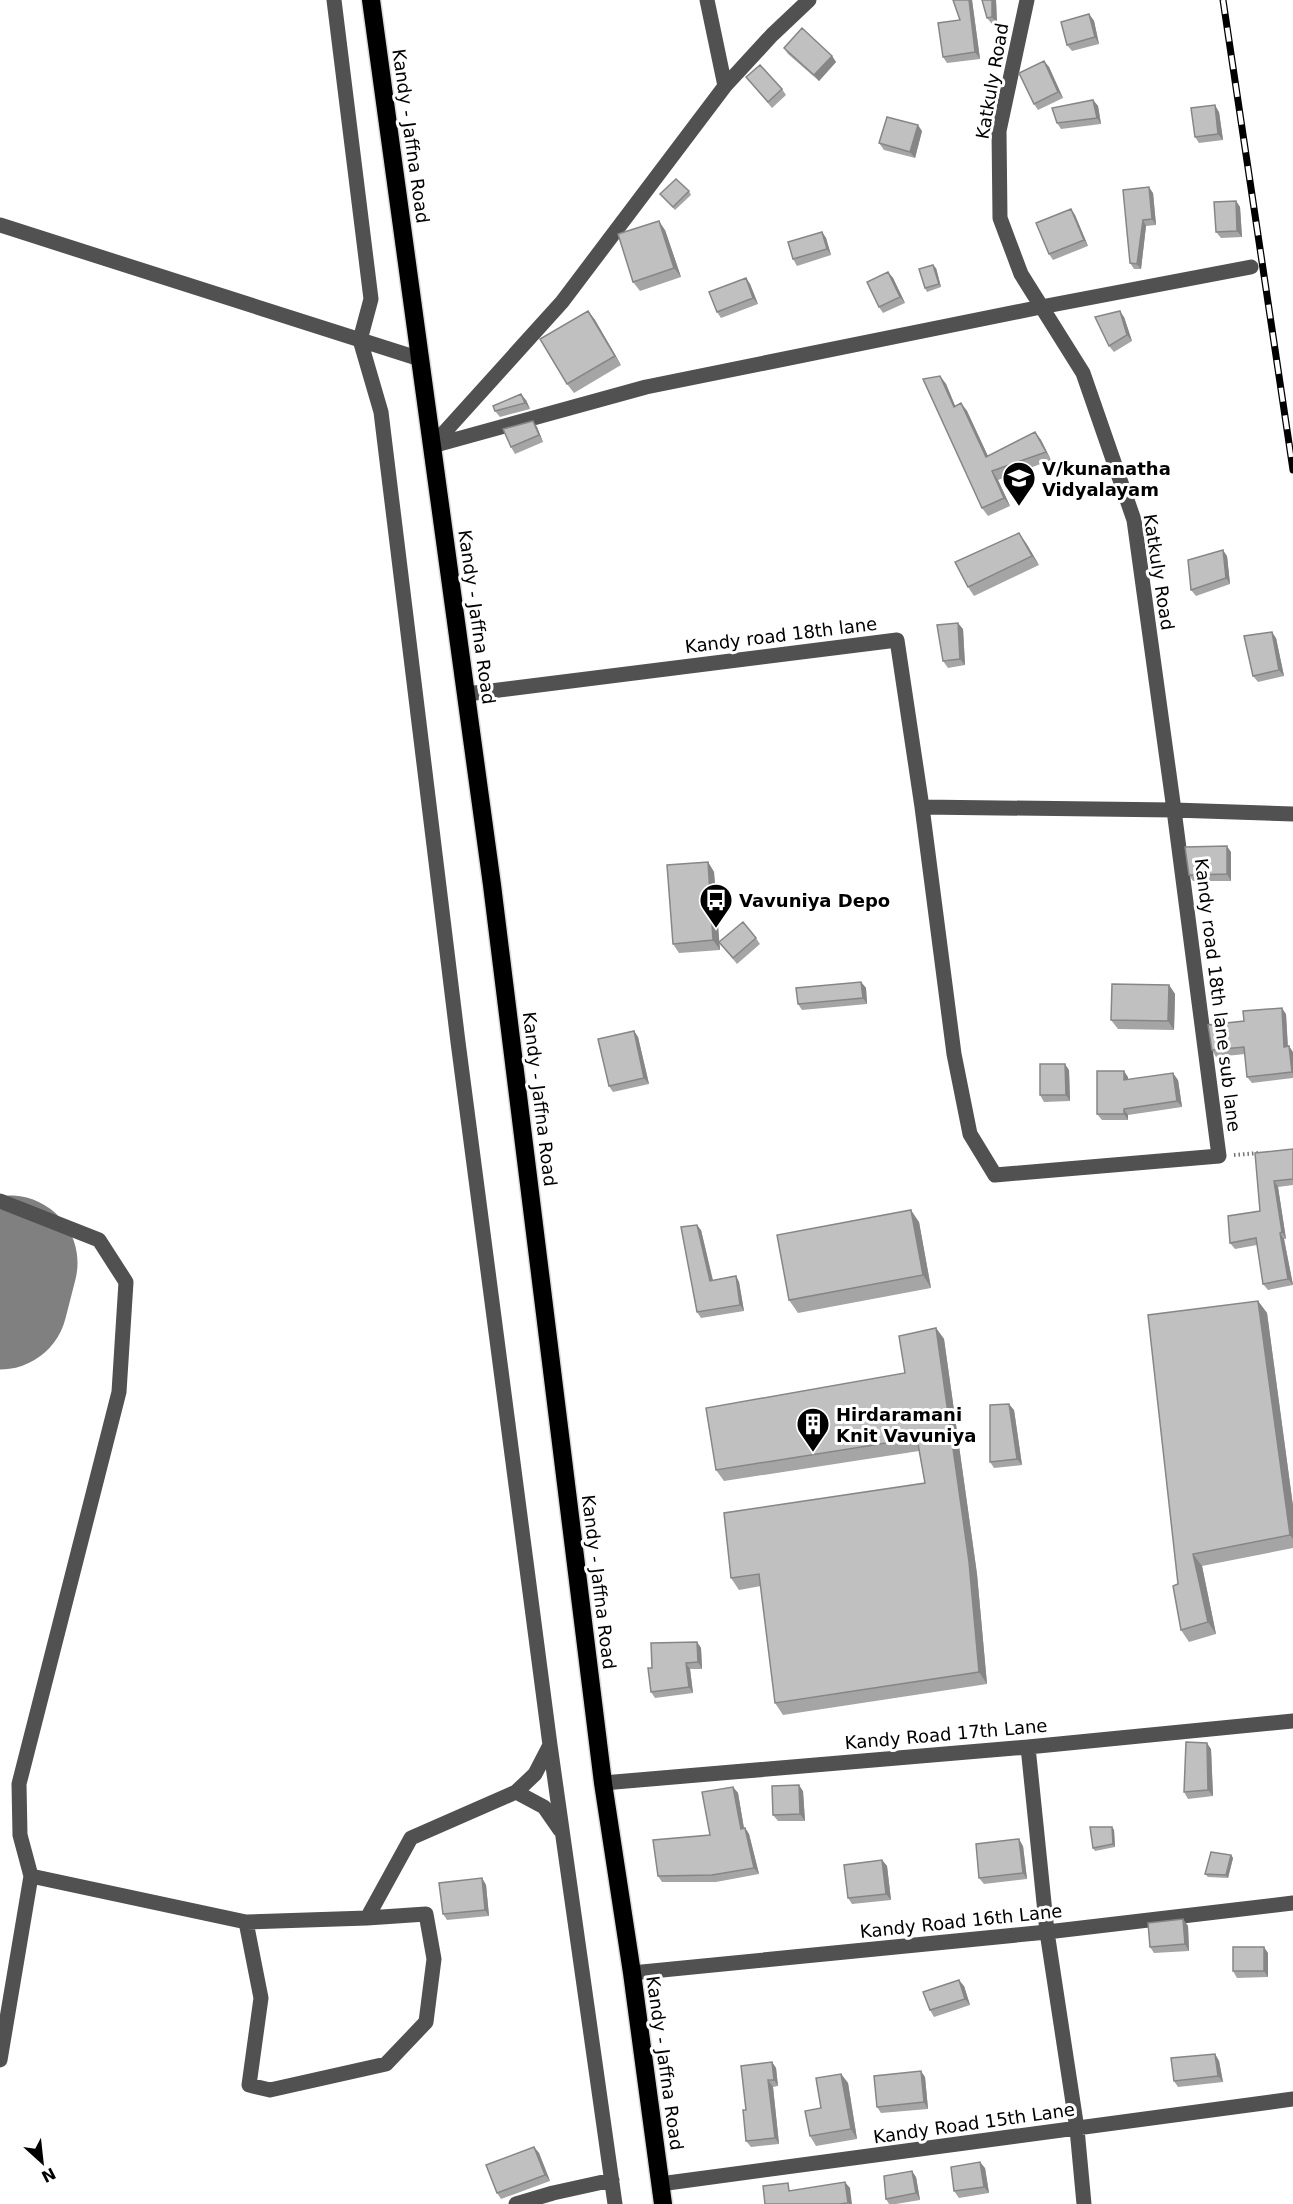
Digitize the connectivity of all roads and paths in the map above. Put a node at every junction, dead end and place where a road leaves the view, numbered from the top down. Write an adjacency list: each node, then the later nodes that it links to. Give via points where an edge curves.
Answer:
1 (334, 0): 10 (street, via 371,299)
2 (371, 0): 11 (highway, Kandy - Jaffna Road)
3 (707, 0): 6 (street)
4 (809, 0): 6 (street)
5 (1028, 0): 9 (street, Katkuly Road, via 999,131 1000,218 1021,274)
6 (725, 86): 12 (street, via 562,302)
7 (0, 225): 10 (street)
8 (1251, 267): 9 (street)
9 (1041, 307): 12 (street, via 646,387); 15 (street, Katkuly Road, via 1083,373 1134,520)
10 (360, 340): 11 (street); 21 (street, via 381,411)
11 (420, 359): 12 (highway, Kandy - Jaffna Road)
12 (432, 446): 13 (highway, Kandy - Jaffna Road)
13 (467, 693): 14 (street, Kandy road 18th lane, via 897,640); 23 (highway, Kandy - Jaffna Road)
14 (922, 807): 15 (street); 18 (street, Kandy road 18th lane sub lane, via 954,1054 970,1134 995,1175)
15 (1174, 810): 16 (street); 18 (street, Kandy road 18th lane sub lane)
16 (1293, 814)
17 (1261, 1153): 18 (path)
18 (1219, 1156)
19 (0, 1201): 26 (street, via 99,1240 126,1282 119,1392 18,1784 20,1835)
20 (1293, 1721): 22 (street, Kandy Road 17th Lane)
21 (550, 1745): 24 (street, via 536,1774); 25 (street)
22 (1028, 1747): 23 (street, Kandy Road 17th Lane); 30 (street)
23 (603, 1783): 31 (highway, Kandy - Jaffna Road)
24 (516, 1792): 25 (street, via 544,1807); 28 (street, via 411,1838)
25 (563, 1834): 35 (street)
26 (31, 1876): 29 (street); 32 (street)
27 (1293, 1903): 30 (street, Kandy Road 16th Lane)
28 (367, 1918): 29 (street); 29 (street, via 426,1914 434,1959 426,2022 386,2064 270,2090 249,2085 261,1998)
29 (246, 1923)
30 (1047, 1932): 31 (street, Kandy Road 16th Lane); 34 (street)
31 (632, 1974): 36 (highway, Kandy - Jaffna Road)
32 (0, 2060)
33 (1293, 2099): 34 (street, Kandy Road 15th Lane)
34 (1077, 2129): 36 (street, Kandy Road 15th Lane); 40 (street)
35 (612, 2180): 37 (street); 38 (street)
36 (660, 2184): 39 (highway, Kandy - Jaffna Road)
37 (516, 2204)
38 (615, 2204)
39 (663, 2204)
40 (1084, 2204)

